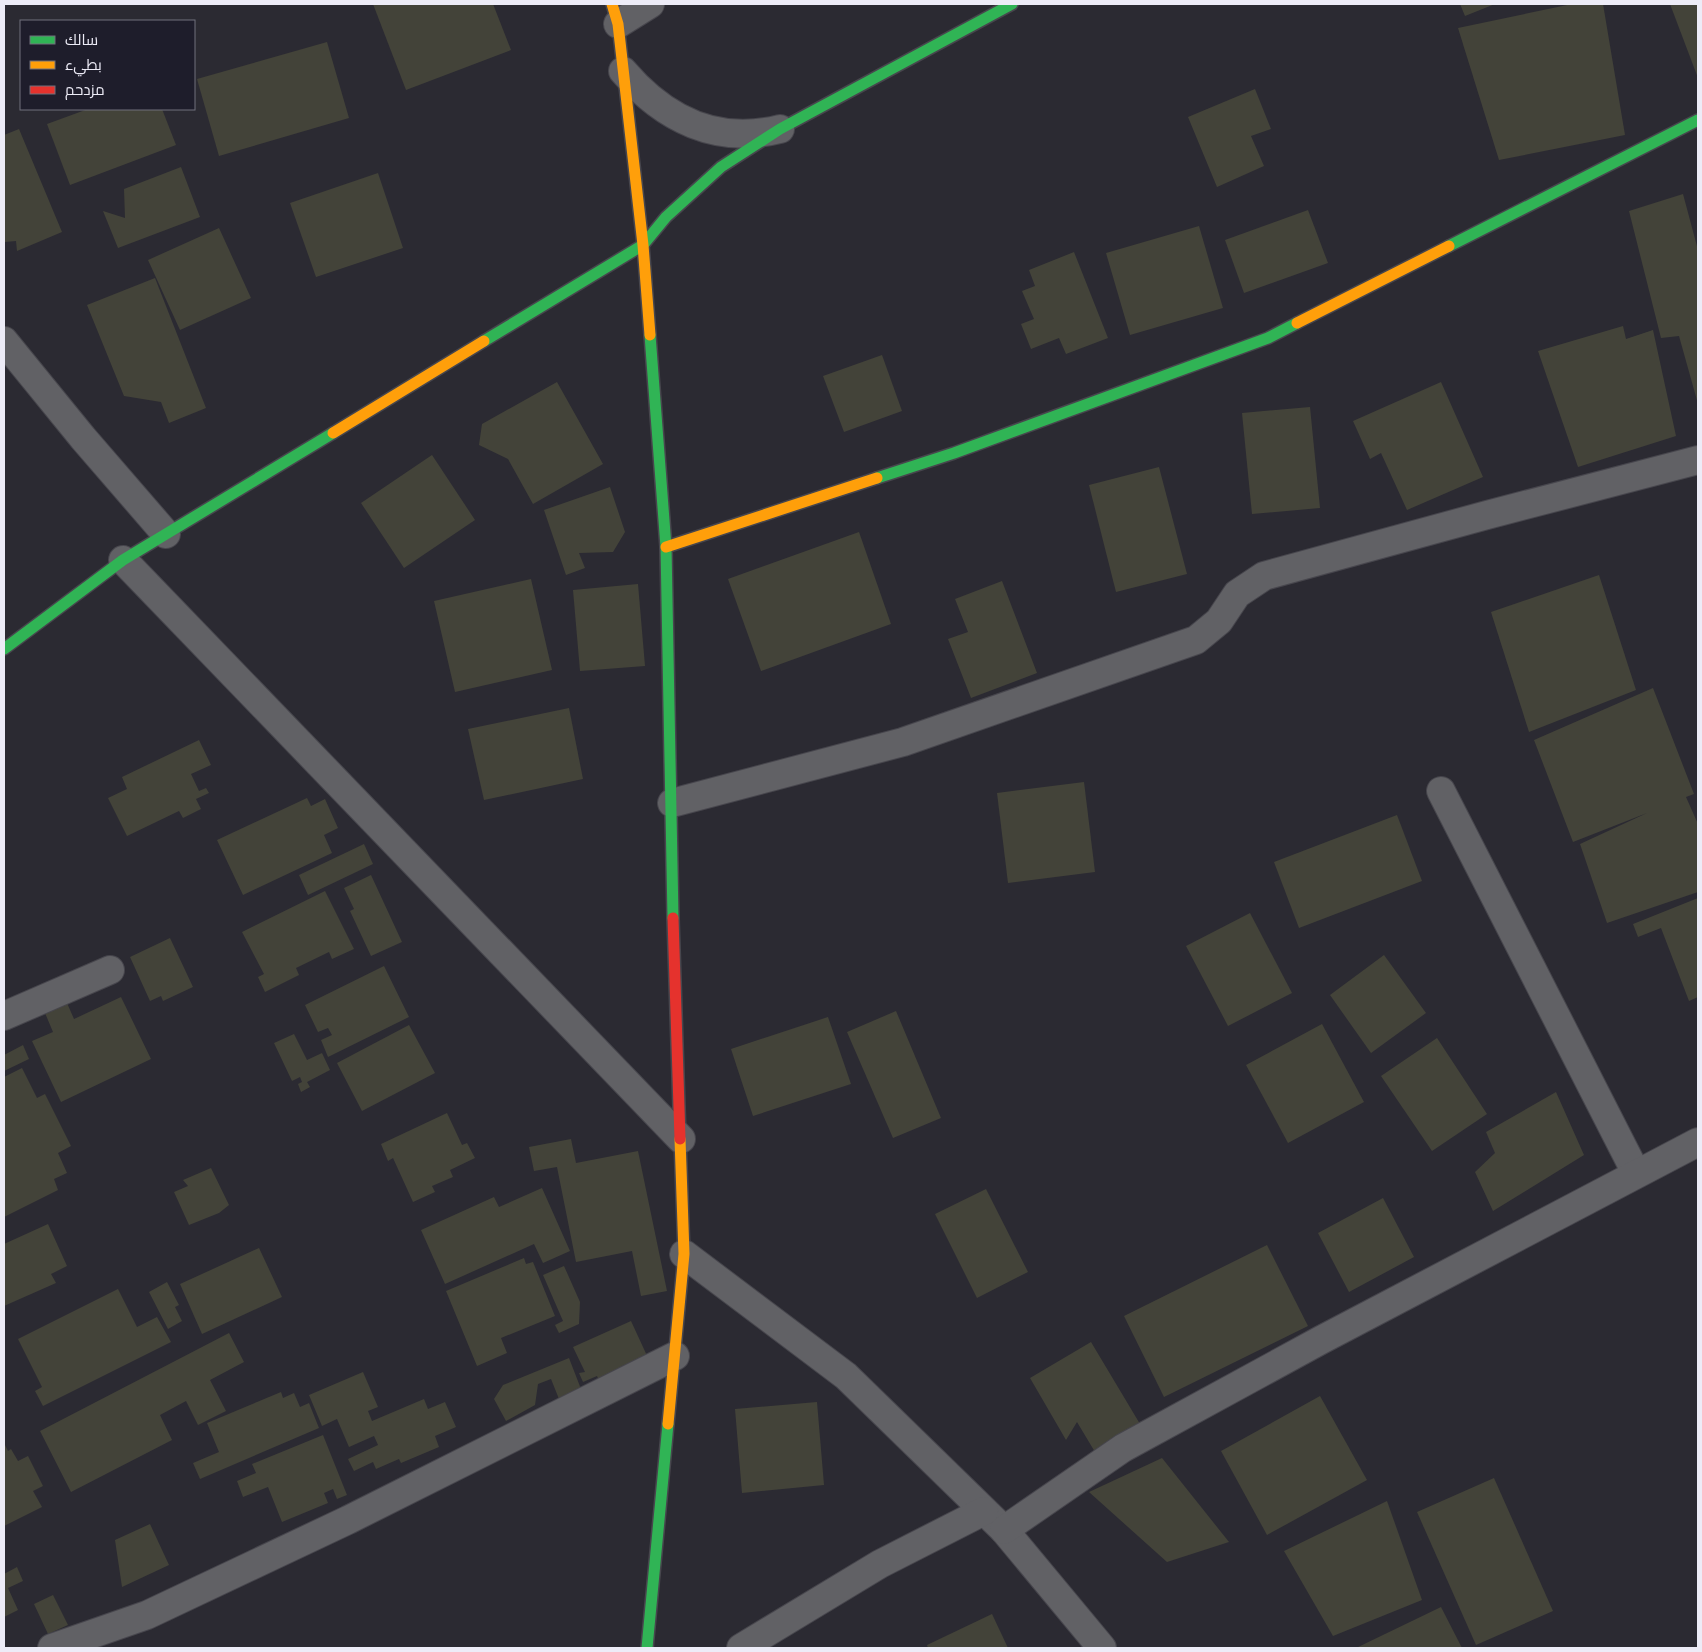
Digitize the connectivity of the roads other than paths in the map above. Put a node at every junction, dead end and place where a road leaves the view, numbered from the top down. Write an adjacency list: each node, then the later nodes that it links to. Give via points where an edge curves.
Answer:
1 (650, 4): 3 (street)
2 (1012, 4): 6 (street)
3 (615, 14): 4 (street)
4 (624, 71): 6 (street, via 660,107 683,120 733,134 760,134); 7 (street)
5 (1698, 120): 11 (street, via 1268,338 954,453)
6 (780, 129): 7 (street, via 721,167 692,191)
7 (643, 245): 10 (street); 11 (street)
8 (4, 341): 10 (street)
9 (1698, 460): 15 (street, via 1264,576 1237,594 1220,621 1196,640 903,742)
10 (166, 534): 12 (street)
11 (666, 547): 15 (street)
12 (123, 560): 13 (street); 18 (street)
13 (4, 649)
14 (1442, 791): 20 (street)
15 (672, 803): 18 (street)
16 (110, 970): 17 (street)
17 (4, 1016)
18 (681, 1139): 21 (street)
19 (1698, 1142): 20 (street)
20 (1636, 1173): 24 (street, via 1122,1448)
21 (684, 1254): 22 (street); 23 (street, via 846,1376)
22 (675, 1356): 25 (street, via 348,1520 147,1615); 26 (street)
23 (984, 1511): 24 (street); 27 (street, via 880,1564)
24 (1004, 1530): 28 (street)
25 (52, 1648)
26 (647, 1648)
27 (741, 1648)
28 (1102, 1648)

